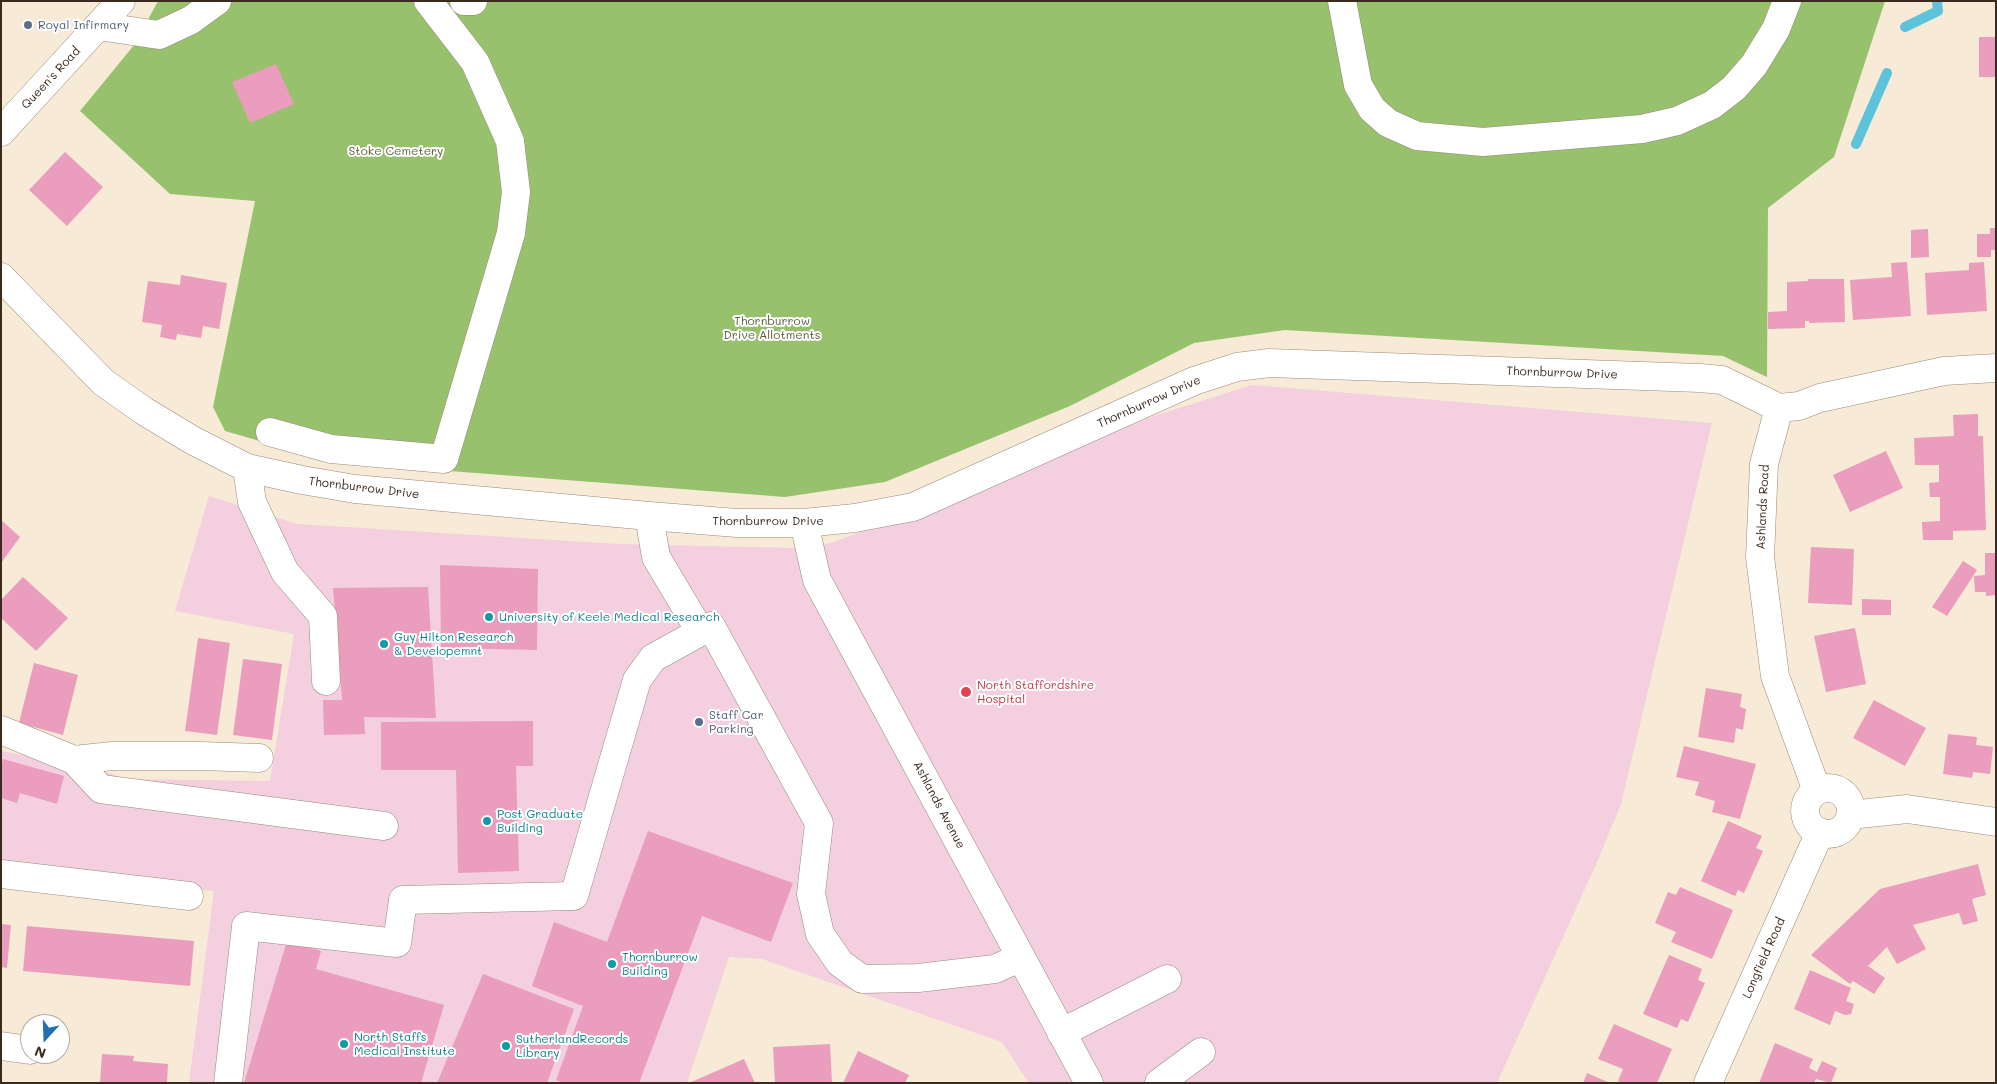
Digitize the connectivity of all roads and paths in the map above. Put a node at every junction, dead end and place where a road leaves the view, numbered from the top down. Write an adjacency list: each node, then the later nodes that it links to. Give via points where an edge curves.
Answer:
1 (121, 1): 8 (street, Queen's Road)
2 (217, 1): 8 (street, via 191,20 159,35)
3 (428, 1): 13 (street, via 475,62 507,144 516,192 511,233 444,459 331,449)
4 (464, 1): 5 (street)
5 (474, 1)
6 (1342, 1): 7 (street, via 1358,85 1372,109 1388,123 1417,136 1483,142 1642,130 1677,121 1712,105 1734,88 1754,65 1776,29)
7 (1786, 1)
8 (98, 26): 9 (street, Queen's Road)
9 (1, 132)
10 (1, 277): 14 (street, Thornburrow Drive, via 103,382 192,440)
11 (1996, 368): 12 (street, via 1944,371)
12 (1779, 408): 16 (street, Thornburrow Drive, via 1722,380 1700,378 1269,363 1237,367 1194,381 913,507); 22 (street, Ashlands Road, via 1764,464 1760,556 1774,676)
13 (270, 432)
14 (247, 468): 15 (street, Thornburrow Drive, via 355,490); 18 (street, via 252,502 285,572 323,616)
15 (649, 516): 16 (street, Thornburrow Drive, via 737,523); 17 (street, via 656,557)
16 (804, 523): 29 (street, Ashlands Avenue, via 817,580)
17 (700, 631): 29 (street, via 711,626 819,823 811,894 820,934 840,963 862,979 918,978 995,969); 35 (street, via 653,658 637,680 574,896 403,900 397,943 246,926)
18 (326, 681)
19 (1, 730): 21 (street)
20 (259, 758): 21 (street, via 112,756)
21 (74, 760): 25 (street, via 101,789)
22 (1817, 791): 23 (street, via 1832,788 1840,791 1849,803); 26 (street, via 1808,799 1805,815)
23 (1850, 816): 24 (street, via 1907,809); 26 (street, via 1842,829 1835,833)
24 (1996, 822)
25 (384, 826)
26 (1820, 832): 38 (street, Longfield Road)
27 (1, 874): 28 (street)
28 (189, 896)
29 (1021, 957): 31 (street, Ashlands Avenue)
30 (1166, 979): 31 (street)
31 (1061, 1033): 36 (street, Ashlands Avenue)
32 (1, 1046): 33 (street)
33 (20, 1049)
34 (1201, 1052): 37 (street)
35 (228, 1083)
36 (1088, 1083)
37 (1159, 1083)
38 (1708, 1083)

